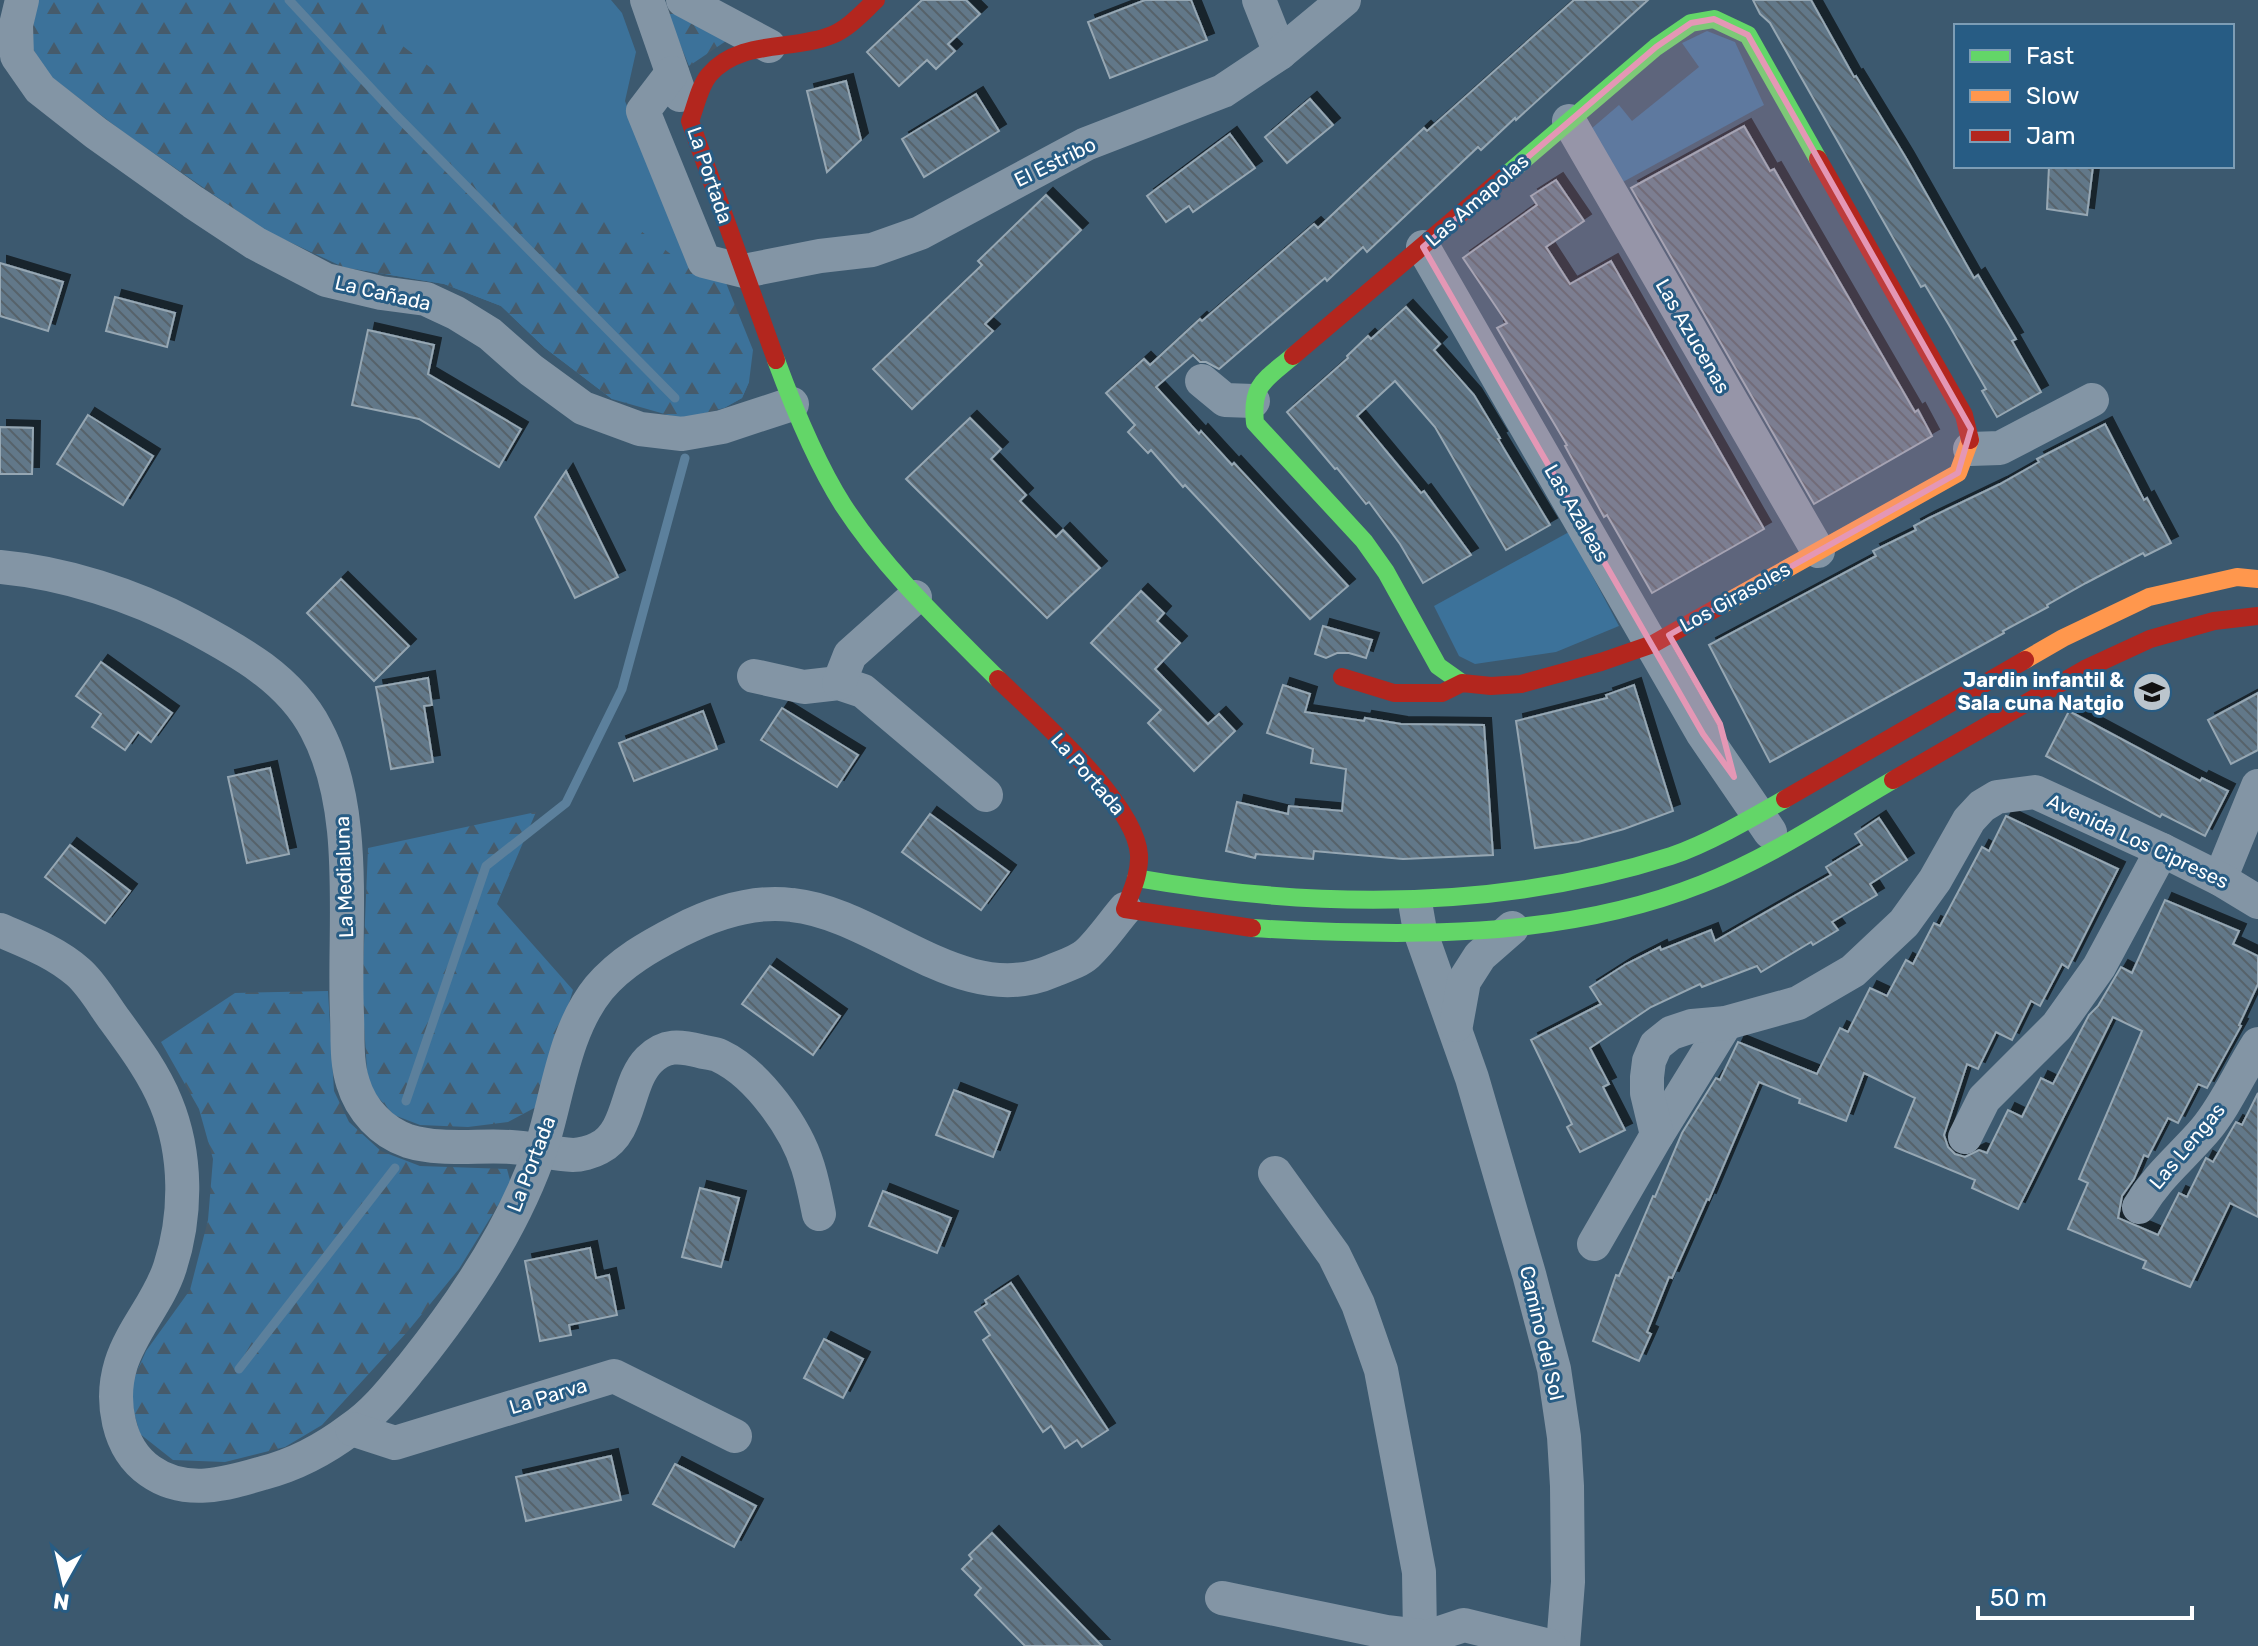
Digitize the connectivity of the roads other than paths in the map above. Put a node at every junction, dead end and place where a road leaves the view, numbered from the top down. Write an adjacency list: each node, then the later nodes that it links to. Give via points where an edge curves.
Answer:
1 (22, 0): 18 (street, La Cañada, via 17,56 40,89 255,243 326,280 426,299 456,313 583,408 640,429 682,434)
2 (647, 0): 10 (street)
3 (683, 0): 8 (street)
4 (876, 0): 8 (street, La Portada, via 835,34)
5 (1259, 0): 9 (street)
6 (1344, 0): 9 (street, El Estribo)
7 (1716, 9): 12 (street, Las Amapolas, via 1668,39); 19 (street, Las Amapolas, via 1748,35 1964,415 1971,429)
8 (769, 46): 11 (street, La Portada, via 734,56 710,75)
9 (1280, 53): 14 (street, El Estribo, via 1223,91 1086,144 920,233 872,250)
10 (672, 73): 11 (street); 14 (street, La Portada, via 643,111 704,261)
11 (690, 121): 14 (street, La Portada)
12 (1569, 121): 13 (street, Las Amapolas); 20 (street, Las Azucenas)
13 (1423, 247): 17 (street, Las Amapolas, via 1263,381); 25 (street, Las Azaleas)
14 (744, 271): 18 (street, La Portada)
15 (1202, 381): 17 (street, via 1225,400)
16 (2092, 400): 19 (street, via 2000,448)
17 (1253, 401): 29 (street, via 1255,423 1364,541 1438,666)
18 (792, 404): 23 (street, La Portada, via 842,503)
19 (1970, 449): 20 (street, Los Girasoles, via 1958,473)
20 (1818, 551): 25 (street, Los Girasoles)
21 (0, 567): 46 (street, La Medialuna, via 91,585 160,609 243,654 288,691 315,726 340,796 349,1063 362,1104 375,1122 420,1145)
22 (2258, 579): 32 (street, via 2237,577 2149,597 2063,638)
23 (915, 597): 28 (street, via 850,655); 36 (street, La Portada, via 1069,748 1127,817 1139,854)
24 (2258, 616): 33 (street, via 2214,621 2150,639 2085,669)
25 (1661, 639): 29 (street, Los Girasoles, via 1521,684); 32 (street, Las Azaleas, via 1703,734)
26 (754, 676): 28 (street, via 804,687)
27 (1342, 677): 29 (street, Los Girasoles, via 1394,693 1442,693)
28 (839, 683): 31 (street, via 863,691)
29 (1462, 683)
30 (2258, 786): 35 (street)
31 (986, 795)
32 (1759, 814): 33 (street, Las Azaleas); 38 (street, via 1674,855)
33 (1779, 846): 39 (street, via 1702,884 1622,909)
34 (2162, 850): 35 (street, Avenida Los Cipreses); 41 (street, Avenida Los Cipreses, via 2035,792 1997,797 1969,820 1904,923 1853,971 1798,1003); 45 (street, via 2099,967 2057,1026 1984,1099)
35 (2220, 879): 37 (street, Avenida Los Cipreses)
36 (1131, 893): 38 (street, via 1210,891); 38 (street, via 1245,928 1354,934); 46 (street, La Portada, via 1084,957 1030,981 977,977 922,957 842,916 793,905 748,905 697,922 641,950 599,989 575,1031)
37 (2258, 902)
38 (1418, 915): 39 (street); 42 (street, Camino del Sol)
39 (1512, 928): 42 (street, Camino del Sol, via 1480,956 1464,981)
40 (0, 930): 51 (street, La Portada, via 49,951 82,975 166,1103 184,1168 172,1263 122,1362 118,1385 120,1428 138,1462 171,1483 217,1486 285,1467)
41 (1726, 1023): 44 (street); 44 (street, Avenida Los Cipreses, via 1692,1026 1656,1045 1647,1093)
42 (1455, 1030): 56 (street, Camino del Sol, via 1554,1369 1569,1535)
43 (2258, 1044): 48 (street, Las Lengas, via 2221,1109 2154,1182)
44 (1657, 1135): 50 (street)
45 (1965, 1137)
46 (540, 1149): 49 (street, La Medialuna, via 577,1155 601,1147 617,1131 646,1063 662,1049 680,1046 720,1056 756,1083 788,1123 808,1165); 51 (street, La Portada, via 510,1219 454,1313 386,1398)
47 (1275, 1173): 54 (street, via 1334,1255 1381,1370 1419,1572)
48 (2139, 1207)
49 (819, 1214)
50 (1594, 1244)
51 (352, 1429): 52 (street, La Parva, via 395,1443 614,1376)
52 (735, 1436)
53 (1222, 1598): 54 (street)
54 (1420, 1636): 55 (street, via 1464,1625)
55 (1550, 1646)
56 (1563, 1646)

